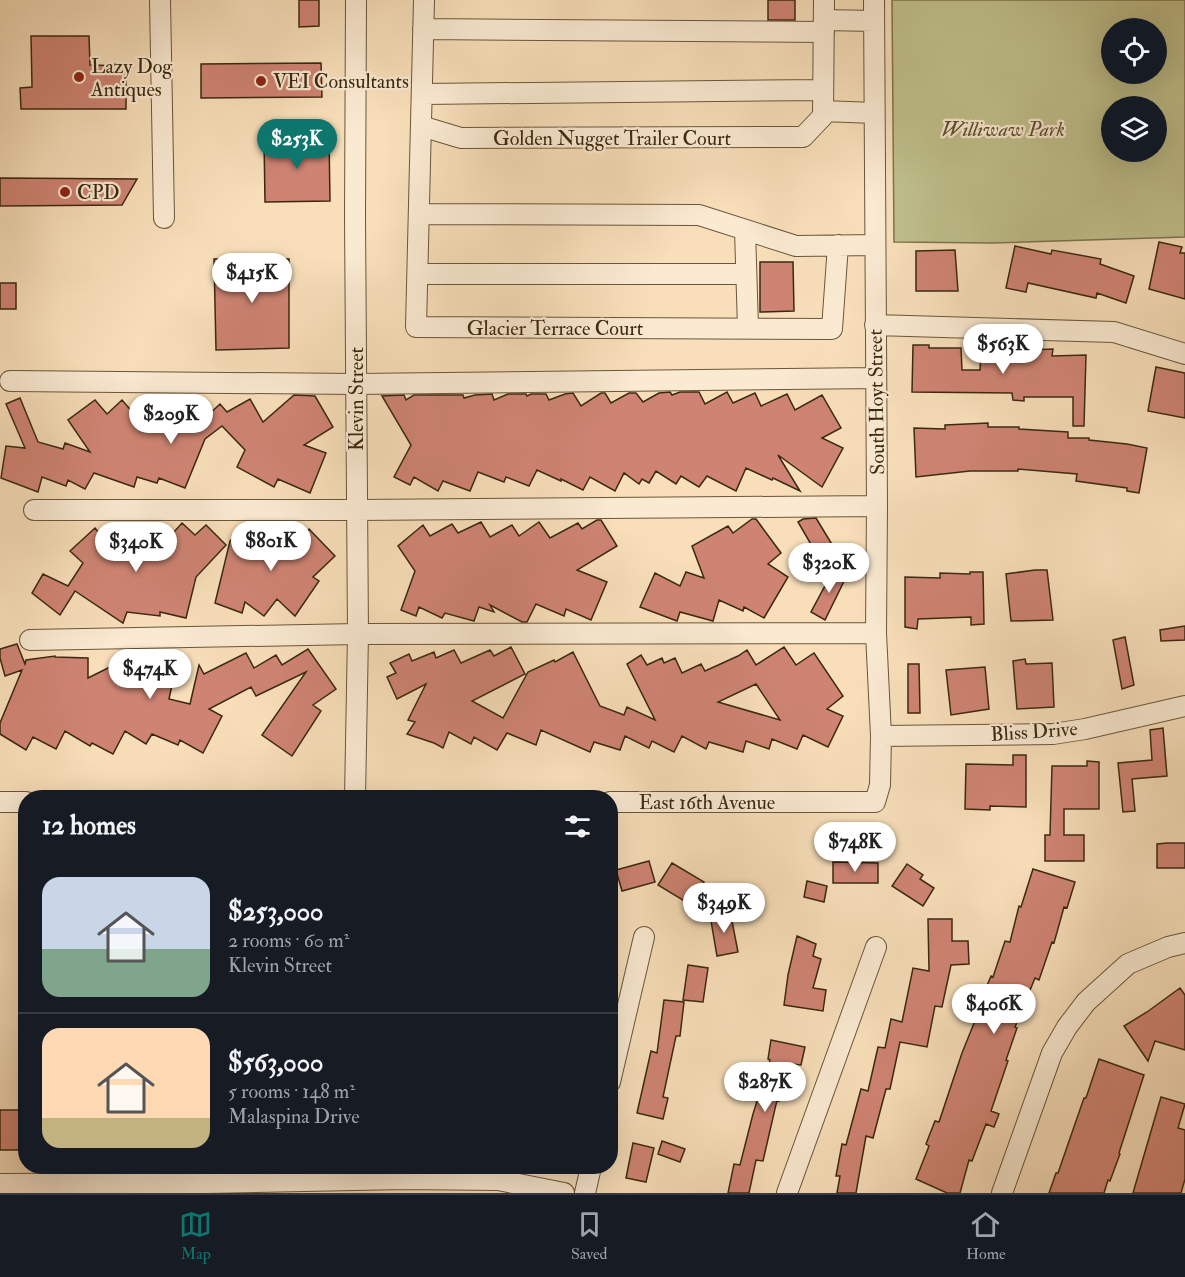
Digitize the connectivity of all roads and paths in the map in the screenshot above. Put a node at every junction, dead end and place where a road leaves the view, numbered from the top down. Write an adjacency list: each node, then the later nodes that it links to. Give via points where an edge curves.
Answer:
1 (160, 0): 15 (street)
2 (356, 0): 26 (street, Klevin Street)
3 (424, 0): 8 (street)
4 (824, 0): 7 (street)
5 (874, 0): 6 (street, South Hoyt Street)
6 (874, 21): 7 (street); 12 (street, South Hoyt Street)
7 (824, 26): 8 (street, via 757,32); 9 (street)
8 (423, 29): 10 (street)
9 (823, 90): 10 (street); 11 (street)
10 (422, 94): 13 (street)
11 (823, 111): 12 (street); 13 (street, Golden Nugget Trailer Court, via 823,116 803,137 460,138)
12 (874, 113): 18 (street, South Hoyt Street)
13 (421, 126): 14 (street, Glacier Terrace Court)
14 (419, 214): 16 (street, via 699,216); 19 (street, Glacier Terrace Court)
15 (164, 218)
16 (745, 230): 17 (street, via 796,246); 20 (street)
17 (838, 245): 18 (street); 22 (street, Glacier Terrace Court, via 832,329)
18 (875, 245): 21 (street, South Hoyt Street)
19 (417, 274): 20 (street); 22 (street, Glacier Terrace Court, via 416,327)
20 (746, 274): 22 (street)
21 (875, 325): 23 (street, via 1114,332); 24 (street, South Hoyt Street)
22 (748, 328)
23 (1185, 354)
24 (876, 378): 26 (street); 27 (street, South Hoyt Street)
25 (10, 381): 26 (street)
26 (356, 384): 29 (street, Klevin Street)
27 (877, 506): 29 (street); 30 (street, South Hoyt Street)
28 (34, 510): 29 (street)
29 (357, 510): 31 (street, Klevin Street)
30 (876, 633): 31 (street); 34 (street, South Hoyt Street)
31 (358, 634): 32 (street); 35 (street, Klevin Street)
32 (30, 640)
33 (1185, 706): 34 (street, Bliss Drive, via 1053,734)
34 (881, 736): 39 (street, South Hoyt Street, via 880,785)
35 (355, 790)
36 (0, 802): 37 (street)
37 (18, 802)
38 (618, 802): 39 (street, East 16th Avenue)
39 (875, 802)
40 (644, 937): 43 (street)
41 (1185, 943): 52 (street, via 1128,964 1086,1002 1067,1026 1052,1053)
42 (876, 947): 51 (street)
43 (618, 1048)
44 (306, 1174): 47 (street)
45 (417, 1174): 49 (street, via 498,1180)
46 (589, 1174): 50 (street)
47 (207, 1175): 48 (street)
48 (0, 1184)
49 (564, 1193)
50 (585, 1193)
51 (787, 1193)
52 (1002, 1193)

